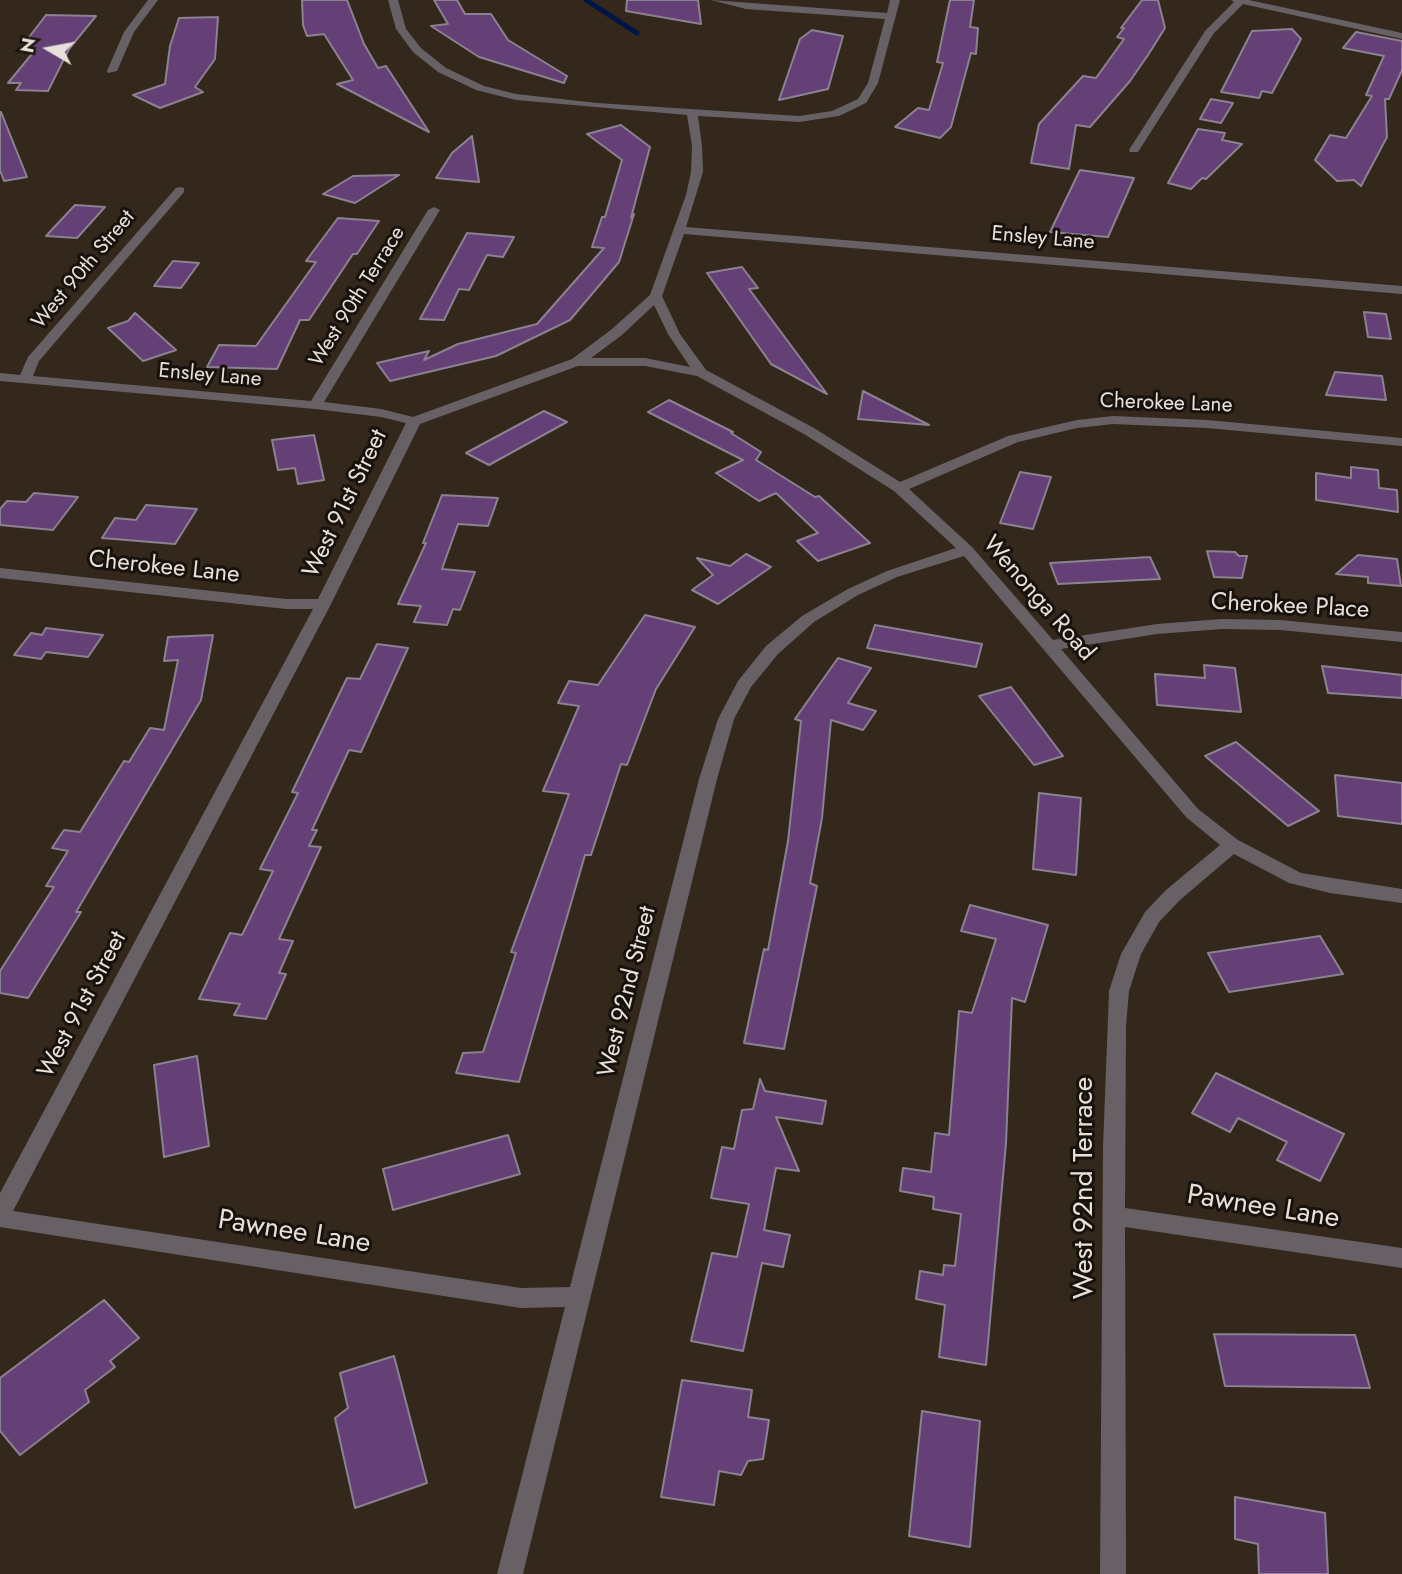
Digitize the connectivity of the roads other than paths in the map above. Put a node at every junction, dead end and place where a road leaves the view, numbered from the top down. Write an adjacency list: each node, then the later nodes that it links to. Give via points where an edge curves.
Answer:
1 (153, 0): 8 (street, via 129,32)
2 (393, 0): 9 (street, via 410,42 442,71 465,82 516,97)
3 (716, 0): 6 (street)
4 (895, 0): 6 (street)
5 (1239, 1): 7 (street); 10 (street, via 1210,31)
6 (890, 16): 9 (street, via 869,92 852,108 799,119)
7 (1402, 36)
8 (112, 71)
9 (692, 113): 13 (street, West 91st Street, via 697,172)
10 (1134, 150)
11 (180, 190): 19 (street, West 90th Street, via 33,360)
12 (434, 210): 20 (street, West 90th Terrace)
13 (680, 230): 14 (street, Ensley Lane); 15 (street, West 91st Street)
14 (1402, 290)
15 (656, 296): 16 (street, West 91st Street); 17 (street, Wenonga Road, via 674,334)
16 (577, 362): 17 (street, via 645,362); 21 (street, West 91st Street)
17 (701, 373): 23 (street, Wenonga Road)
18 (0, 377): 19 (street, Ensley Lane)
19 (25, 379): 20 (street, Ensley Lane)
20 (316, 405): 21 (street, Ensley Lane)
21 (414, 421): 26 (street, West 91st Street)
22 (1402, 442): 23 (street, Cherokee Lane, via 1169,421 1077,424 1013,439)
23 (899, 488): 24 (street, Wenonga Road)
24 (967, 550): 28 (street, Wenonga Road); 34 (street, West 92nd Street, via 892,574 808,619 772,650 744,685 726,719)
25 (0, 573): 26 (street, Cherokee Lane, via 286,604)
26 (323, 604): 31 (street, West 91st Street)
27 (1402, 637): 28 (street, Cherokee Place, via 1223,624 1157,628)
28 (1050, 646): 29 (street, Wenonga Road, via 1192,813)
29 (1232, 845): 30 (street, Wenonga Road, via 1296,878); 32 (street, West 92nd Terrace, via 1152,917 1123,978 1116,1026)
30 (1402, 896)
31 (0, 1216): 34 (street, Pawnee Lane, via 521,1298)
32 (1116, 1216): 33 (street, Pawnee Lane); 36 (street, West 92nd Terrace)
33 (1402, 1258)
34 (580, 1297): 35 (street, West 92nd Street)
35 (510, 1574)
36 (1113, 1574)

